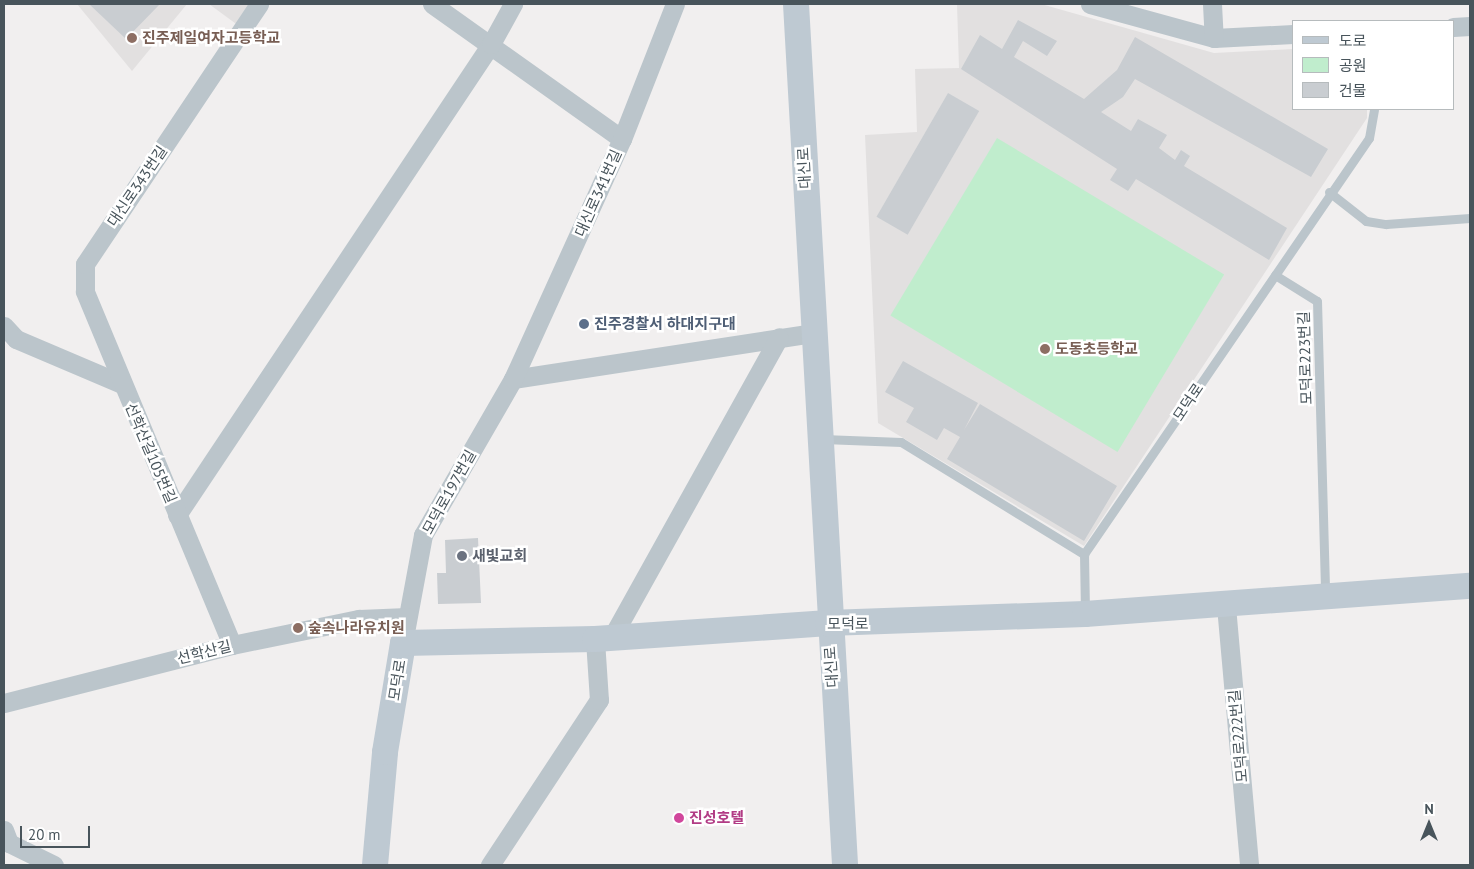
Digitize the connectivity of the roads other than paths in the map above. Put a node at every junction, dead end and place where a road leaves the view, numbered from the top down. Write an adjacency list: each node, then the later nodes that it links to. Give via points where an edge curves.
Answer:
1 (259, 4): 22 (street, 대신로343번길, via 85,264 85,291)
2 (432, 4): 12 (street)
3 (513, 4): 12 (street)
4 (675, 4): 14 (street, 대신로341번길)
5 (796, 4): 19 (street, 대신로)
6 (1090, 4): 11 (street)
7 (1212, 4): 11 (street)
8 (1470, 26): 9 (street)
9 (1454, 27)
10 (1292, 34): 11 (street)
11 (1214, 38)
12 (491, 44): 14 (street); 24 (street)
13 (1374, 110): 15 (lane, via 1369,138)
14 (622, 139): 21 (street, 대신로341번길)
15 (1330, 192): 16 (lane, via 1366,221 1386,224); 17 (lane)
16 (1470, 218)
17 (1275, 275): 25 (lane, 모덕로); 27 (lane, 모덕로223번길, via 1317,301)
18 (4, 326): 22 (street, 선학산길105번길, via 16,339)
19 (812, 333): 20 (street); 23 (street, 대신로)
20 (779, 338): 21 (street); 32 (street)
21 (513, 379): 30 (street, 모덕로197번길, via 423,535)
22 (122, 384): 24 (street, 선학산길105번길)
23 (818, 438): 25 (lane, via 901,442); 31 (street, 대신로)
24 (177, 515): 34 (street, 선학산길105번길)
25 (1084, 554): 29 (lane)
26 (1470, 586): 27 (street, 모덕로)
27 (1325, 599): 28 (street, 모덕로)
28 (1226, 606): 29 (street, 모덕로); 41 (street, 모덕로222번길)
29 (1085, 614): 31 (street, 모덕로)
30 (407, 617): 33 (street, 모덕로197번길); 34 (street, 선학산길, via 359,619)
31 (828, 623): 32 (street, 모덕로); 40 (street, 대신로)
32 (604, 638): 33 (street, 모덕로); 39 (street, via 598,700)
33 (403, 643): 38 (street, 모덕로, via 385,752)
34 (232, 645): 35 (street, 선학산길)
35 (4, 703)
36 (4, 830): 37 (street, via 10,843)
37 (54, 865)
38 (376, 865)
39 (490, 865)
40 (845, 865)
41 (1249, 865)

